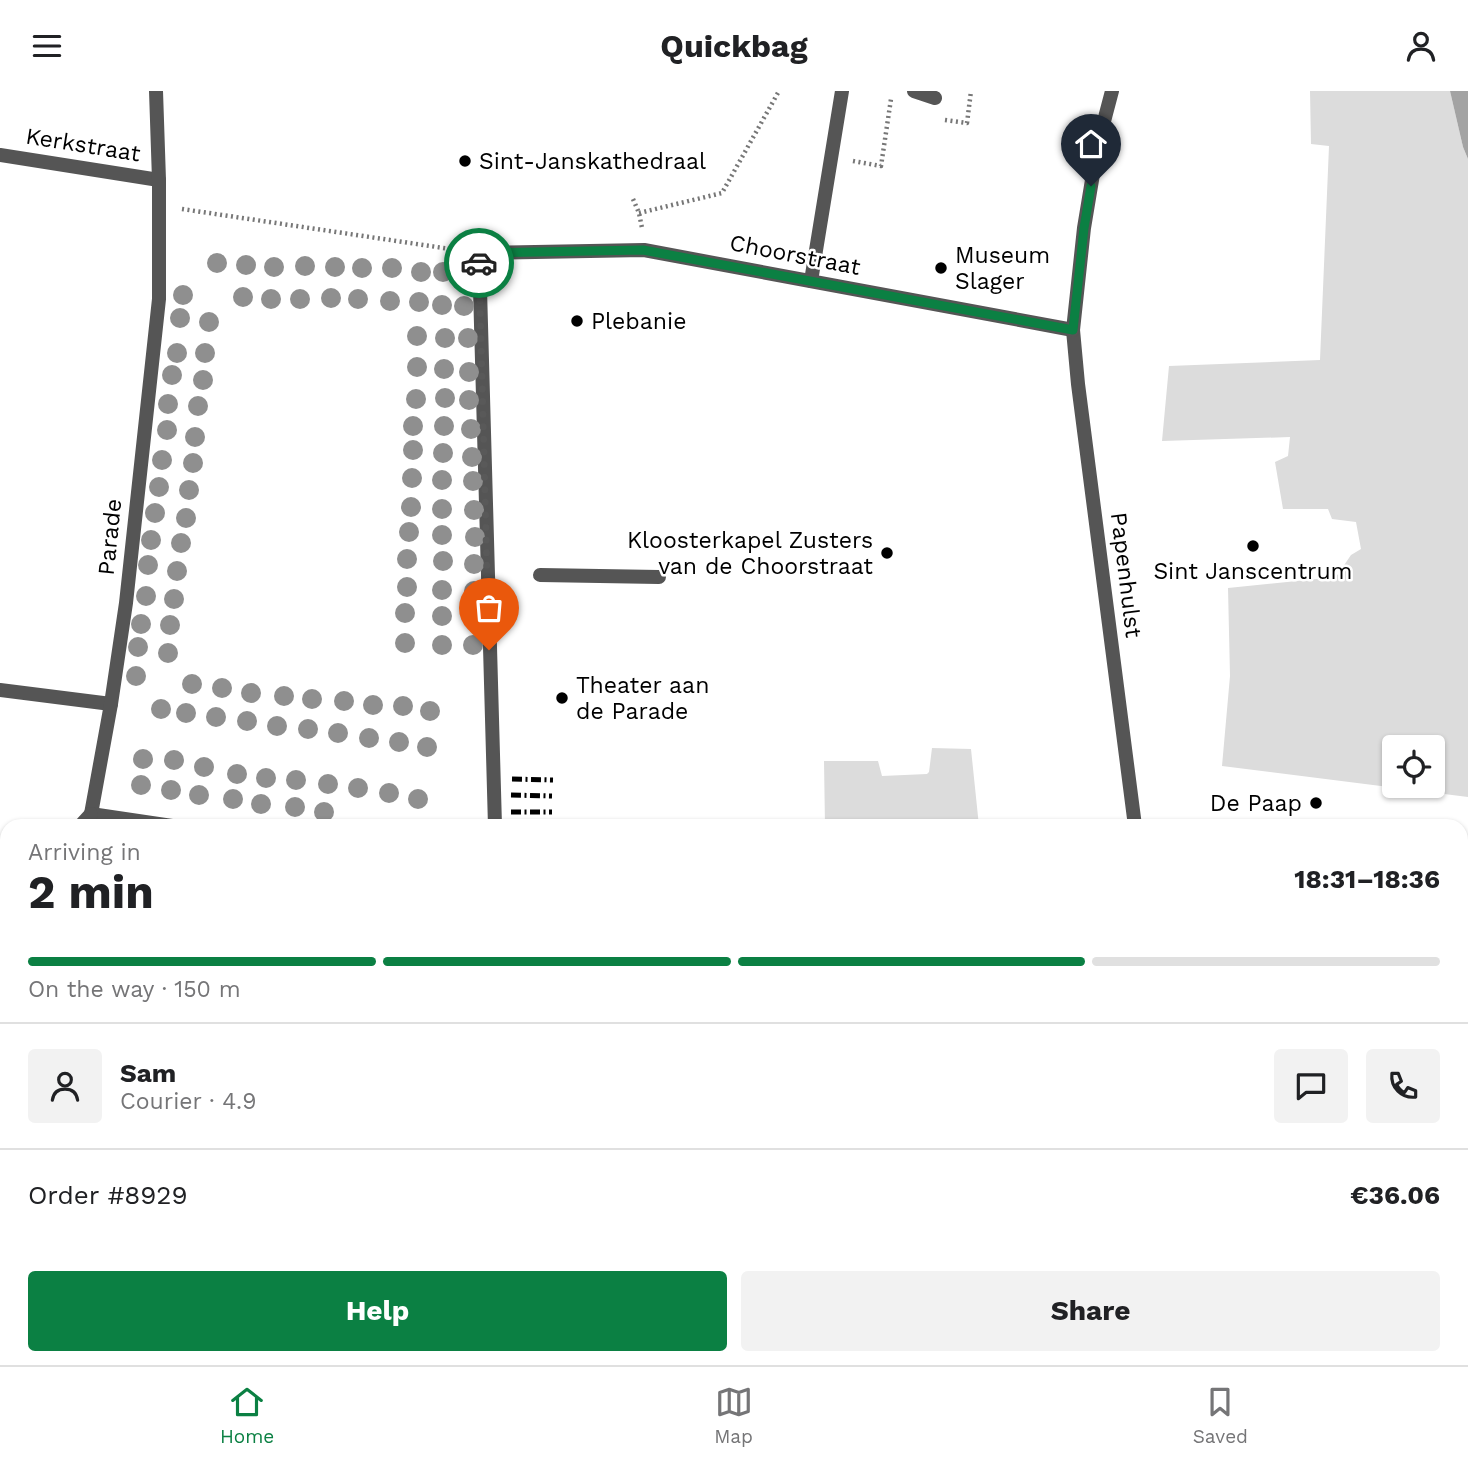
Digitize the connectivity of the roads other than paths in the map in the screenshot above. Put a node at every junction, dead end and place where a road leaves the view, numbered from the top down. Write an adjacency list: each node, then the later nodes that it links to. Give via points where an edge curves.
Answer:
1 (156, 91): 7 (street, Parade)
2 (842, 91): 8 (street)
3 (914, 91): 5 (street)
4 (1112, 91): 9 (street, Papenhulst, via 1084,228)
5 (936, 98)
6 (0, 155): 7 (street, Kerkstraat)
7 (159, 180): 13 (street, Parade, via 159,299)
8 (811, 281): 9 (street, Choorstraat); 17 (street, Choorstraat, via 643,250 479,253)
9 (1073, 330): 18 (street, Papenhulst)
10 (540, 575): 11 (street)
11 (659, 577)
12 (0, 690): 13 (street)
13 (111, 704): 14 (street, Parade)
14 (91, 814): 15 (street); 16 (street)
15 (86, 819)
16 (125, 819)
17 (495, 819)
18 (1134, 819)

